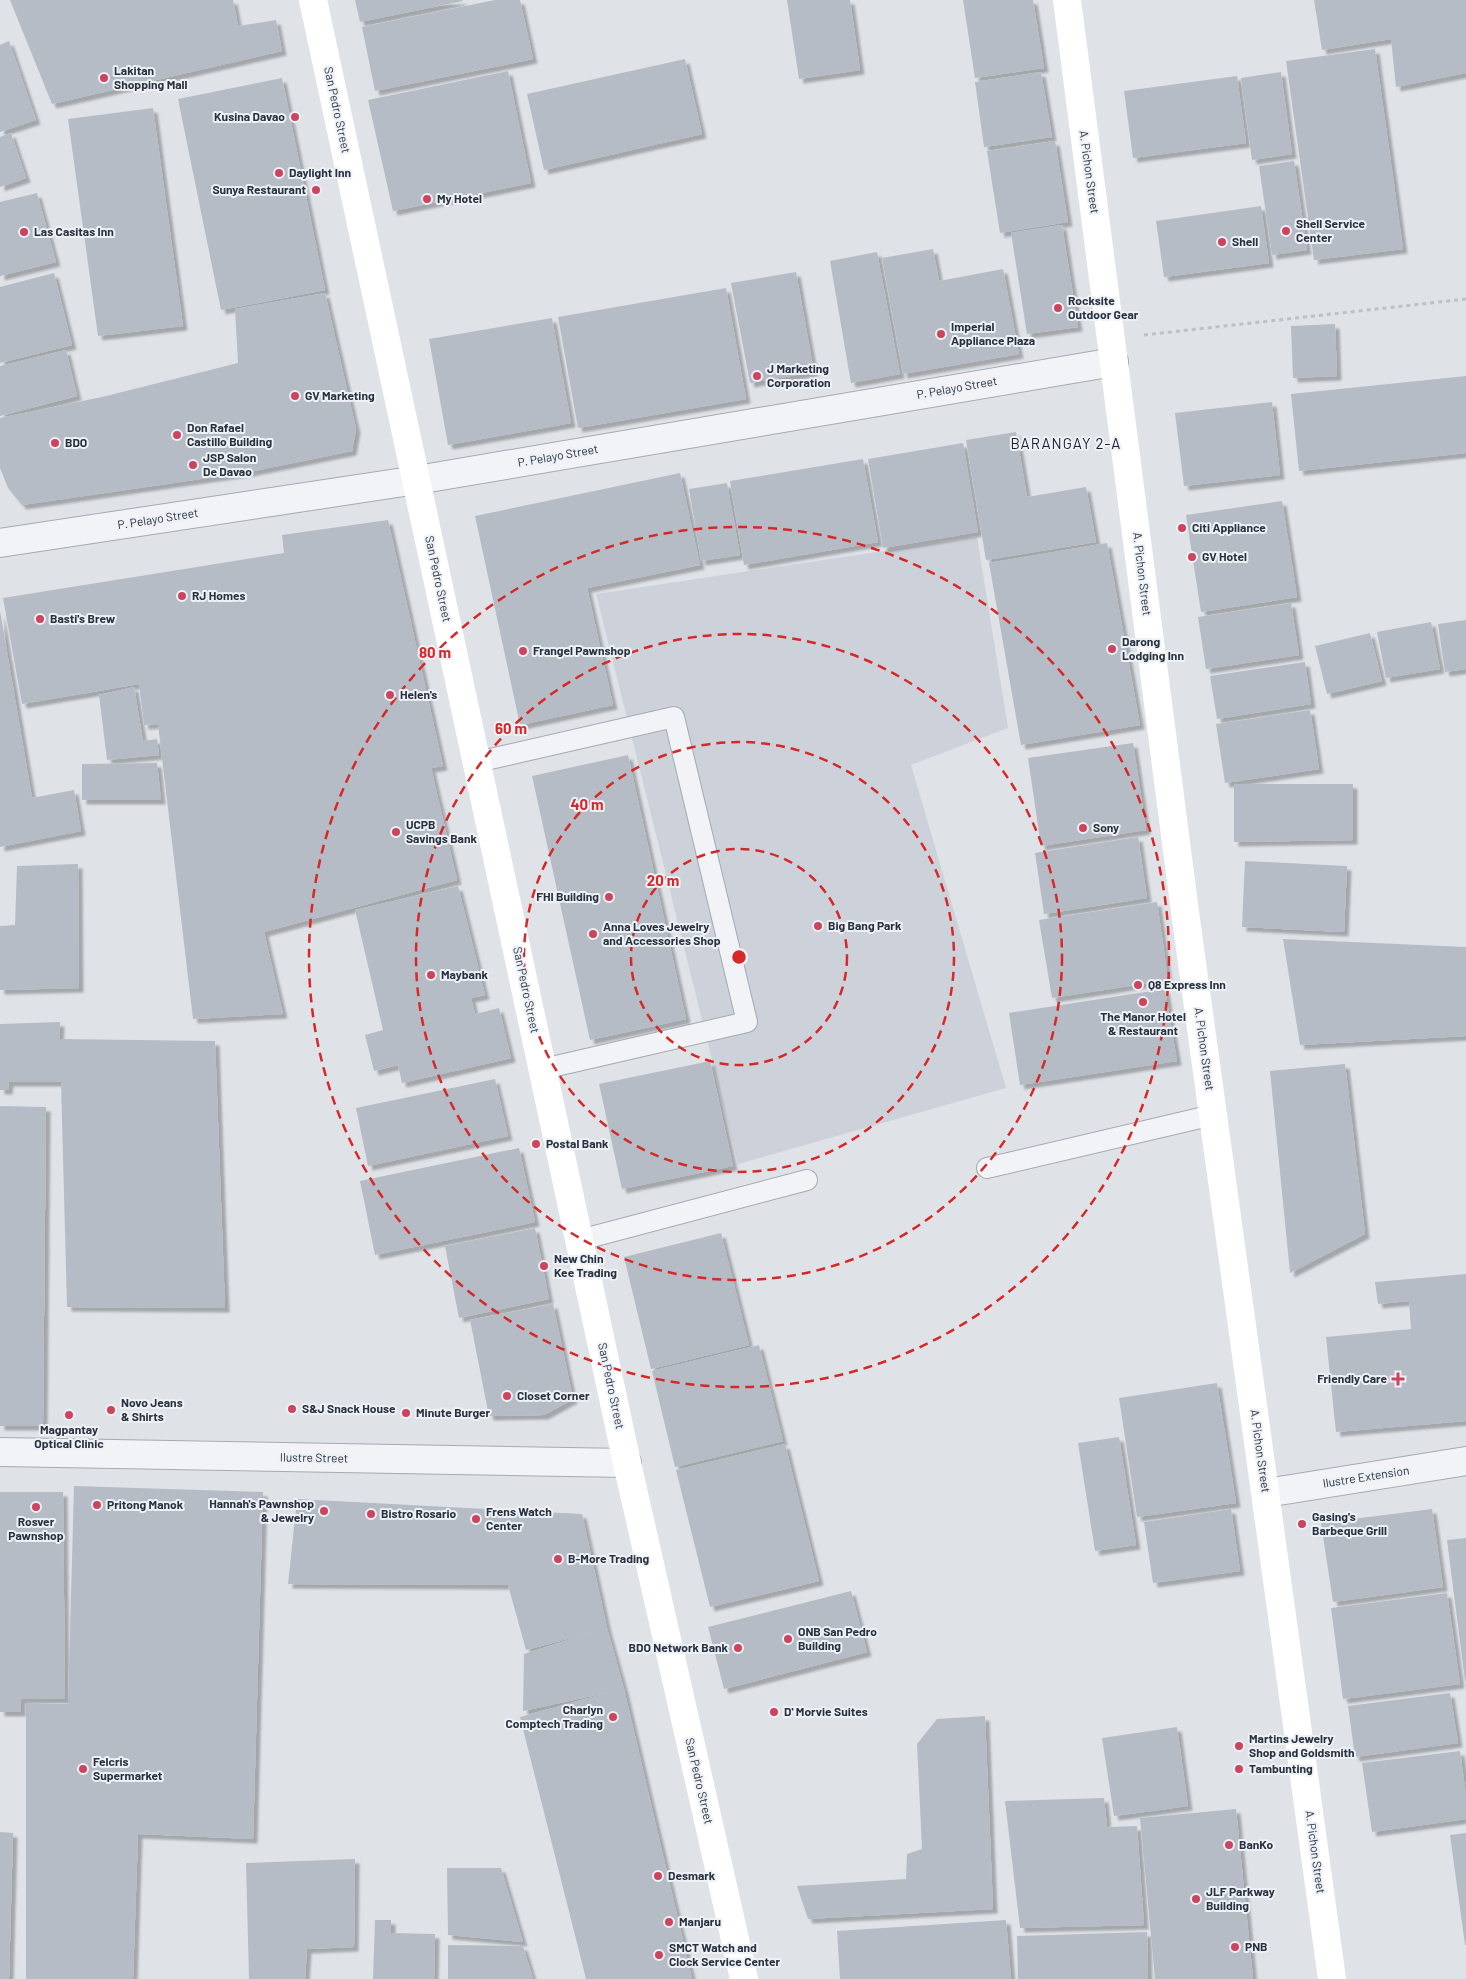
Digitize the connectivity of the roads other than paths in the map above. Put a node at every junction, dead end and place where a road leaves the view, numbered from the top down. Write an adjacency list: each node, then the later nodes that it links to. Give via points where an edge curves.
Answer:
1 (313, 0): 4 (main road, San Pedro Street)
2 (1067, 0): 3 (main road, A. Pichon Street)
3 (1113, 350): 4 (street, P. Pelayo Street); 8 (main road, A. Pichon Street)
4 (417, 480): 5 (street, P. Pelayo Street); 6 (main road, San Pedro Street)
5 (0, 543)
6 (477, 762): 7 (main road, San Pedro Street); 7 (lane, via 674,717 747,1022)
7 (543, 1069): 11 (main road, San Pedro Street)
8 (1214, 1115): 9 (lane); 15 (main road, A. Pichon Street)
9 (987, 1168)
10 (807, 1180): 11 (lane)
11 (580, 1240): 14 (main road, San Pedro Street)
12 (0, 1452): 14 (street, Ilustre Street)
13 (1466, 1461): 15 (street, Ilustre Extension)
14 (627, 1464): 16 (main road, San Pedro Street)
15 (1266, 1493): 17 (main road, A. Pichon Street)
16 (744, 1979)
17 (1332, 1979)

